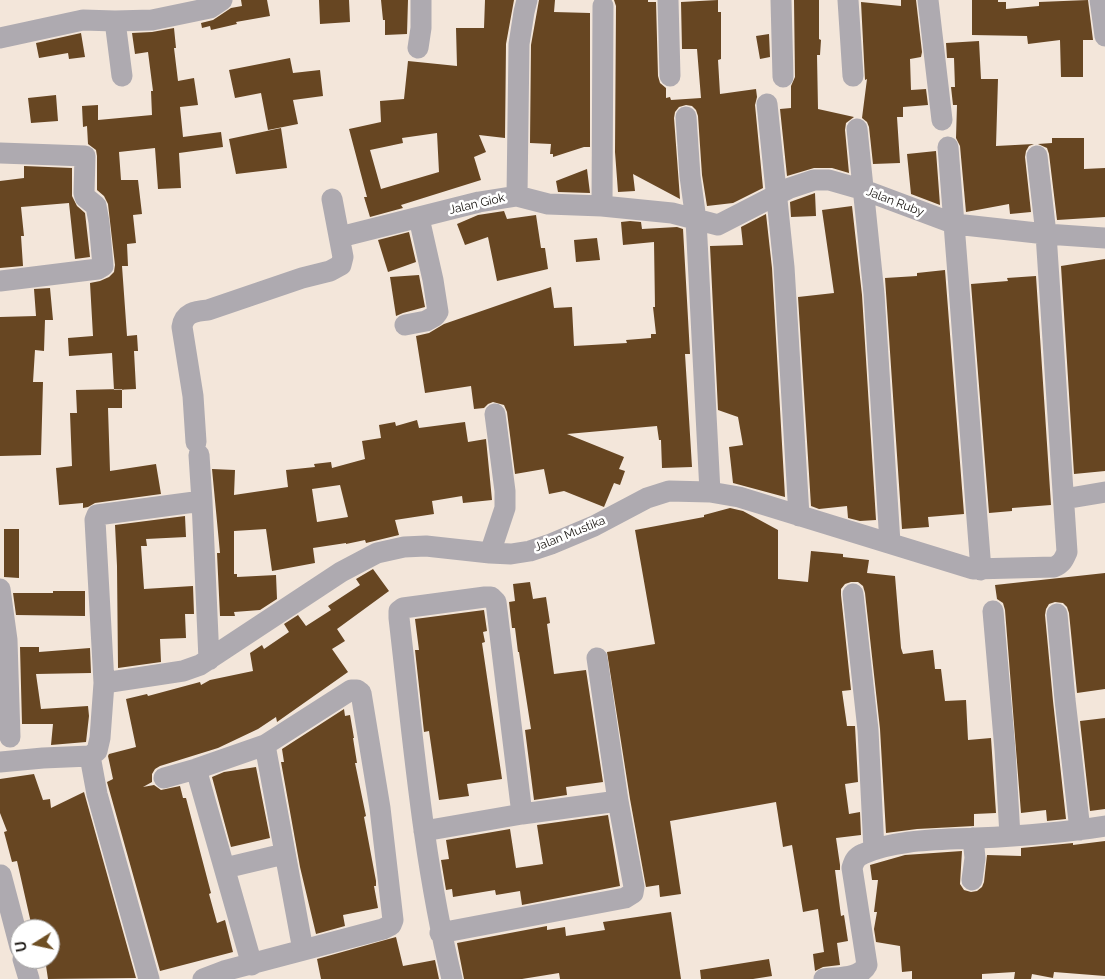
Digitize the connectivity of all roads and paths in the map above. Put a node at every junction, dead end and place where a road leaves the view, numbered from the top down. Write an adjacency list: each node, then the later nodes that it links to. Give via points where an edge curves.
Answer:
1 (222, 0): 10 (street, via 210,8)
2 (421, 0): 14 (street)
3 (528, 0): 28 (street, via 520,44)
4 (668, 0): 16 (street)
5 (781, 0): 18 (street)
6 (848, 0): 17 (street)
7 (928, 0): 21 (street)
8 (1100, 0): 12 (street)
9 (603, 6): 30 (street)
10 (184, 7): 11 (street, via 147,20)
11 (115, 21): 13 (street, via 83,20); 15 (street)
12 (1105, 36)
13 (0, 38)
14 (418, 48)
15 (122, 76)
16 (670, 76)
17 (853, 76)
18 (783, 77)
19 (767, 104): 27 (street)
20 (686, 117): 32 (street)
21 (942, 120)
22 (857, 129): 26 (street)
23 (948, 146): 33 (street)
24 (0, 153): 37 (street, via 85,156 84,193 96,206 103,266)
25 (1037, 156): 34 (street)
26 (864, 190): 27 (street, Jalan Ruby, via 820,179); 33 (street, Jalan Ruby); 45 (street)
27 (777, 194): 32 (street, Jalan Ruby, via 718,225); 44 (street)
28 (517, 196): 30 (street, Jalan Giok, via 548,204); 31 (street, Jalan Giok, via 478,202)
29 (332, 198): 35 (street)
30 (602, 206): 32 (street, Jalan Giok, via 672,213)
31 (419, 218): 35 (street, Jalan Giok); 38 (street, via 438,312 426,321)
32 (696, 220): 40 (street)
33 (955, 224): 34 (street, Jalan Ruby); 47 (street)
34 (1046, 234): 36 (street, Jalan Ruby); 42 (street)
35 (340, 237): 43 (street, via 341,266 208,310 196,311 183,320)
36 (1105, 238)
37 (0, 281)
38 (405, 325)
39 (495, 414): 46 (street, via 506,508)
40 (710, 492): 44 (street, Jalan Mustika); 46 (street, Jalan Mustika, via 670,491 654,495 551,544 530,551)
41 (1105, 492): 42 (street)
42 (1064, 499): 47 (street, Jalan Mustika, via 1067,552 1059,565)
43 (202, 501): 53 (street); 55 (street, via 99,514 96,517)
44 (799, 516): 45 (street, Jalan Mustika)
45 (890, 542): 47 (street, Jalan Mustika)
46 (490, 554): 53 (street, Jalan Mustika, via 417,546 377,554 341,572)
47 (980, 570)
48 (0, 589): 54 (street, via 7,640)
49 (853, 594): 69 (street, via 868,730)
50 (993, 611): 67 (street)
51 (1057, 614): 65 (street)
52 (597, 658): 62 (street)
53 (209, 660): 55 (street, Jalan Mustika, via 183,671)
54 (4, 674): 56 (street)
55 (104, 684): 58 (street, via 99,747)
56 (10, 737)
57 (265, 745): 60 (street); 70 (street); 76 (street, via 351,690 361,694 380,808 393,920 384,929)
58 (90, 756): 59 (street); 79 (street, via 97,794)
59 (0, 762)
60 (196, 769): 61 (street); 71 (street)
61 (164, 778)
62 (618, 801): 63 (street); 75 (street, via 634,887 629,897)
63 (522, 814): 66 (street); 66 (street, via 496,602 485,596 403,608 399,614)
64 (1105, 826): 65 (street)
65 (1080, 830): 67 (street)
66 (424, 831): 75 (street)
67 (1010, 836): 68 (street)
68 (973, 838): 69 (street, via 927,841); 73 (street)
69 (874, 850): 78 (street, via 857,857 852,868)
70 (284, 854): 71 (street); 76 (street)
71 (225, 868): 77 (street)
72 (0, 874): 74 (street)
73 (972, 880)
74 (12, 919)
75 (440, 933): 81 (street)
76 (303, 950): 77 (street)
77 (252, 965): 80 (street)
78 (869, 972): 82 (street)
79 (149, 979)
80 (203, 979)
81 (452, 979)
82 (824, 979)

